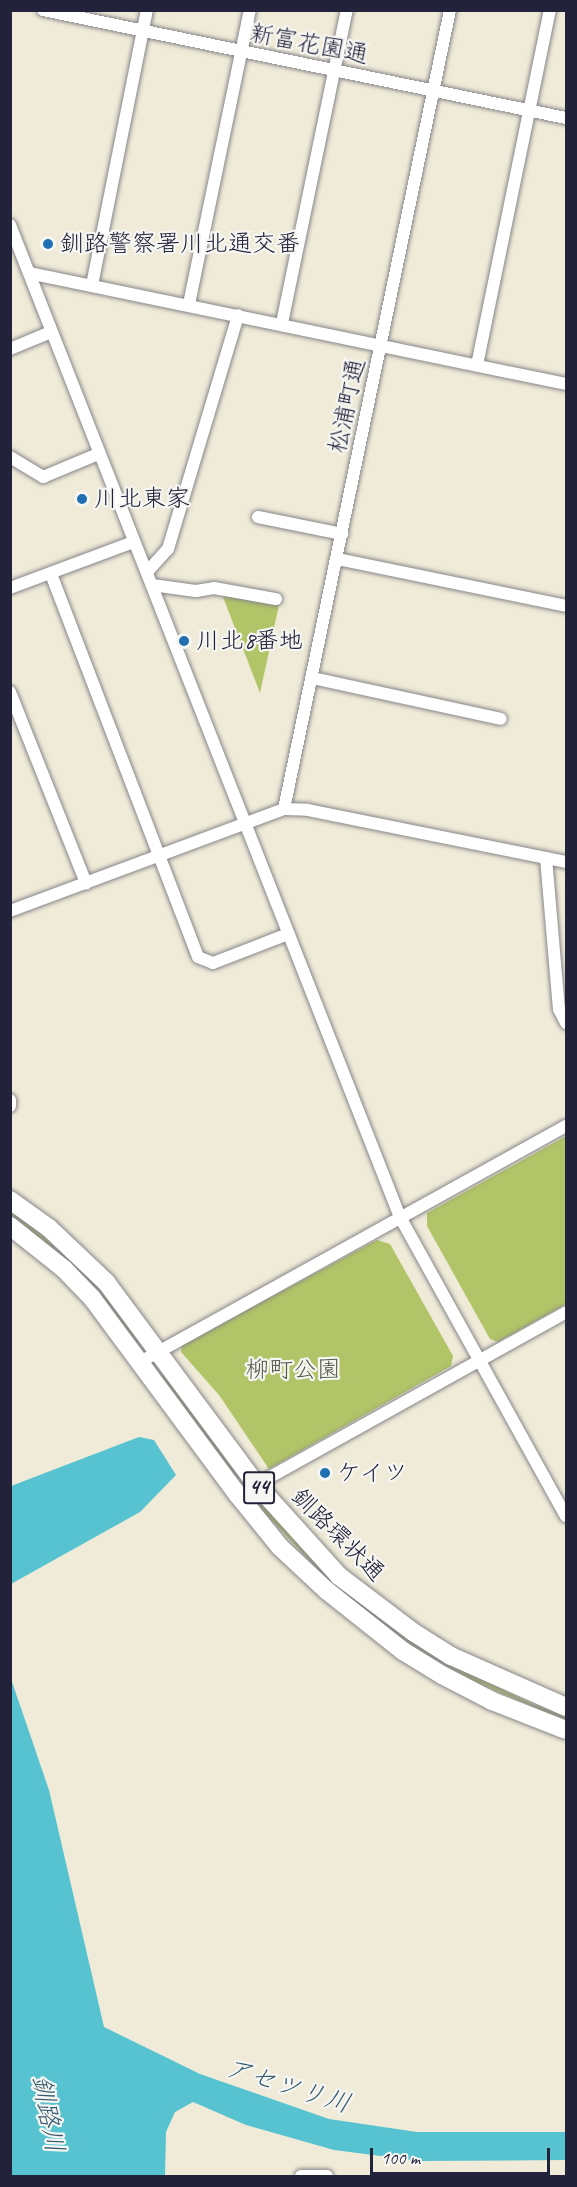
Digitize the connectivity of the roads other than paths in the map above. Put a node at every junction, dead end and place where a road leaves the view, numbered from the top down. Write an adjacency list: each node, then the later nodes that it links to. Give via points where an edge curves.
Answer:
1 (147, 10): 7 (street)
2 (250, 10): 8 (street)
3 (347, 10): 9 (street)
4 (450, 10): 10 (street, 松浦町通)
5 (550, 10): 11 (street)
6 (44, 11): 7 (street, 新富花園通)
7 (142, 32): 8 (street, 新富花園通); 15 (street)
8 (241, 52): 9 (street, 新富花園通); 16 (street)
9 (335, 70): 10 (street, 新富花園通); 18 (street)
10 (434, 91): 11 (street, 新富花園通); 20 (street, 松浦町通)
11 (529, 110): 12 (street, 新富花園通); 22 (street)
12 (567, 118)
13 (10, 225): 14 (street)
14 (29, 273): 15 (street); 19 (street)
15 (92, 285): 16 (street)
16 (189, 304): 17 (street)
17 (238, 315): 18 (street); 30 (street, via 168,549)
18 (282, 323): 20 (street)
19 (51, 332): 21 (street); 24 (street)
20 (381, 345): 22 (street); 27 (street, 松浦町通)
21 (10, 349)
22 (477, 365): 23 (street)
23 (567, 384)
24 (98, 454): 25 (street, via 44,477); 28 (street)
25 (10, 457)
26 (258, 517): 27 (street)
27 (342, 534): 29 (street, 松浦町通)
28 (134, 542): 30 (street); 31 (street)
29 (338, 559): 35 (street); 36 (street, 松浦町通)
30 (147, 573): 32 (street)
31 (51, 574): 33 (street); 41 (street)
32 (152, 585): 34 (street, via 196,591 214,588); 40 (street)
33 (10, 588)
34 (276, 599)
35 (567, 606)
36 (312, 678): 38 (street); 39 (street, 松浦町通)
37 (10, 692): 44 (street)
38 (501, 718)
39 (284, 809): 40 (street); 42 (street, via 308,810)
40 (244, 824): 41 (street); 46 (street)
41 (158, 855): 44 (street); 46 (street, via 198,957 206,962 213,963)
42 (546, 858): 43 (street); 47 (street, via 559,1009)
43 (567, 862)
44 (86, 883): 45 (street)
45 (10, 911)
46 (288, 934): 52 (street)
47 (567, 1023)
48 (10, 1100): 49 (street)
49 (10, 1106)
50 (567, 1126): 52 (street)
51 (10, 1200): 55 (highway, 釧路環状通 / 44, via 49,1228 106,1282)
52 (400, 1217): 55 (street); 56 (street)
53 (10, 1226): 57 (highway, 釧路環状通 / 44, via 71,1276)
54 (567, 1312): 56 (street)
55 (159, 1352): 57 (street); 58 (highway, 釧路環状通 / 44)
56 (479, 1360): 58 (street); 60 (street)
57 (142, 1361): 59 (highway, 釧路環状通 / 44)
58 (256, 1484): 59 (street); 61 (highway, 釧路環状通 / 44, via 339,1576 413,1632 502,1681)
59 (238, 1495): 62 (highway, 釧路環状通 / 44, via 280,1547 318,1583 403,1651 492,1701)
60 (567, 1516)
61 (567, 1707)
62 (567, 1730)
63 (301, 2176): 64 (street)
64 (327, 2176)

